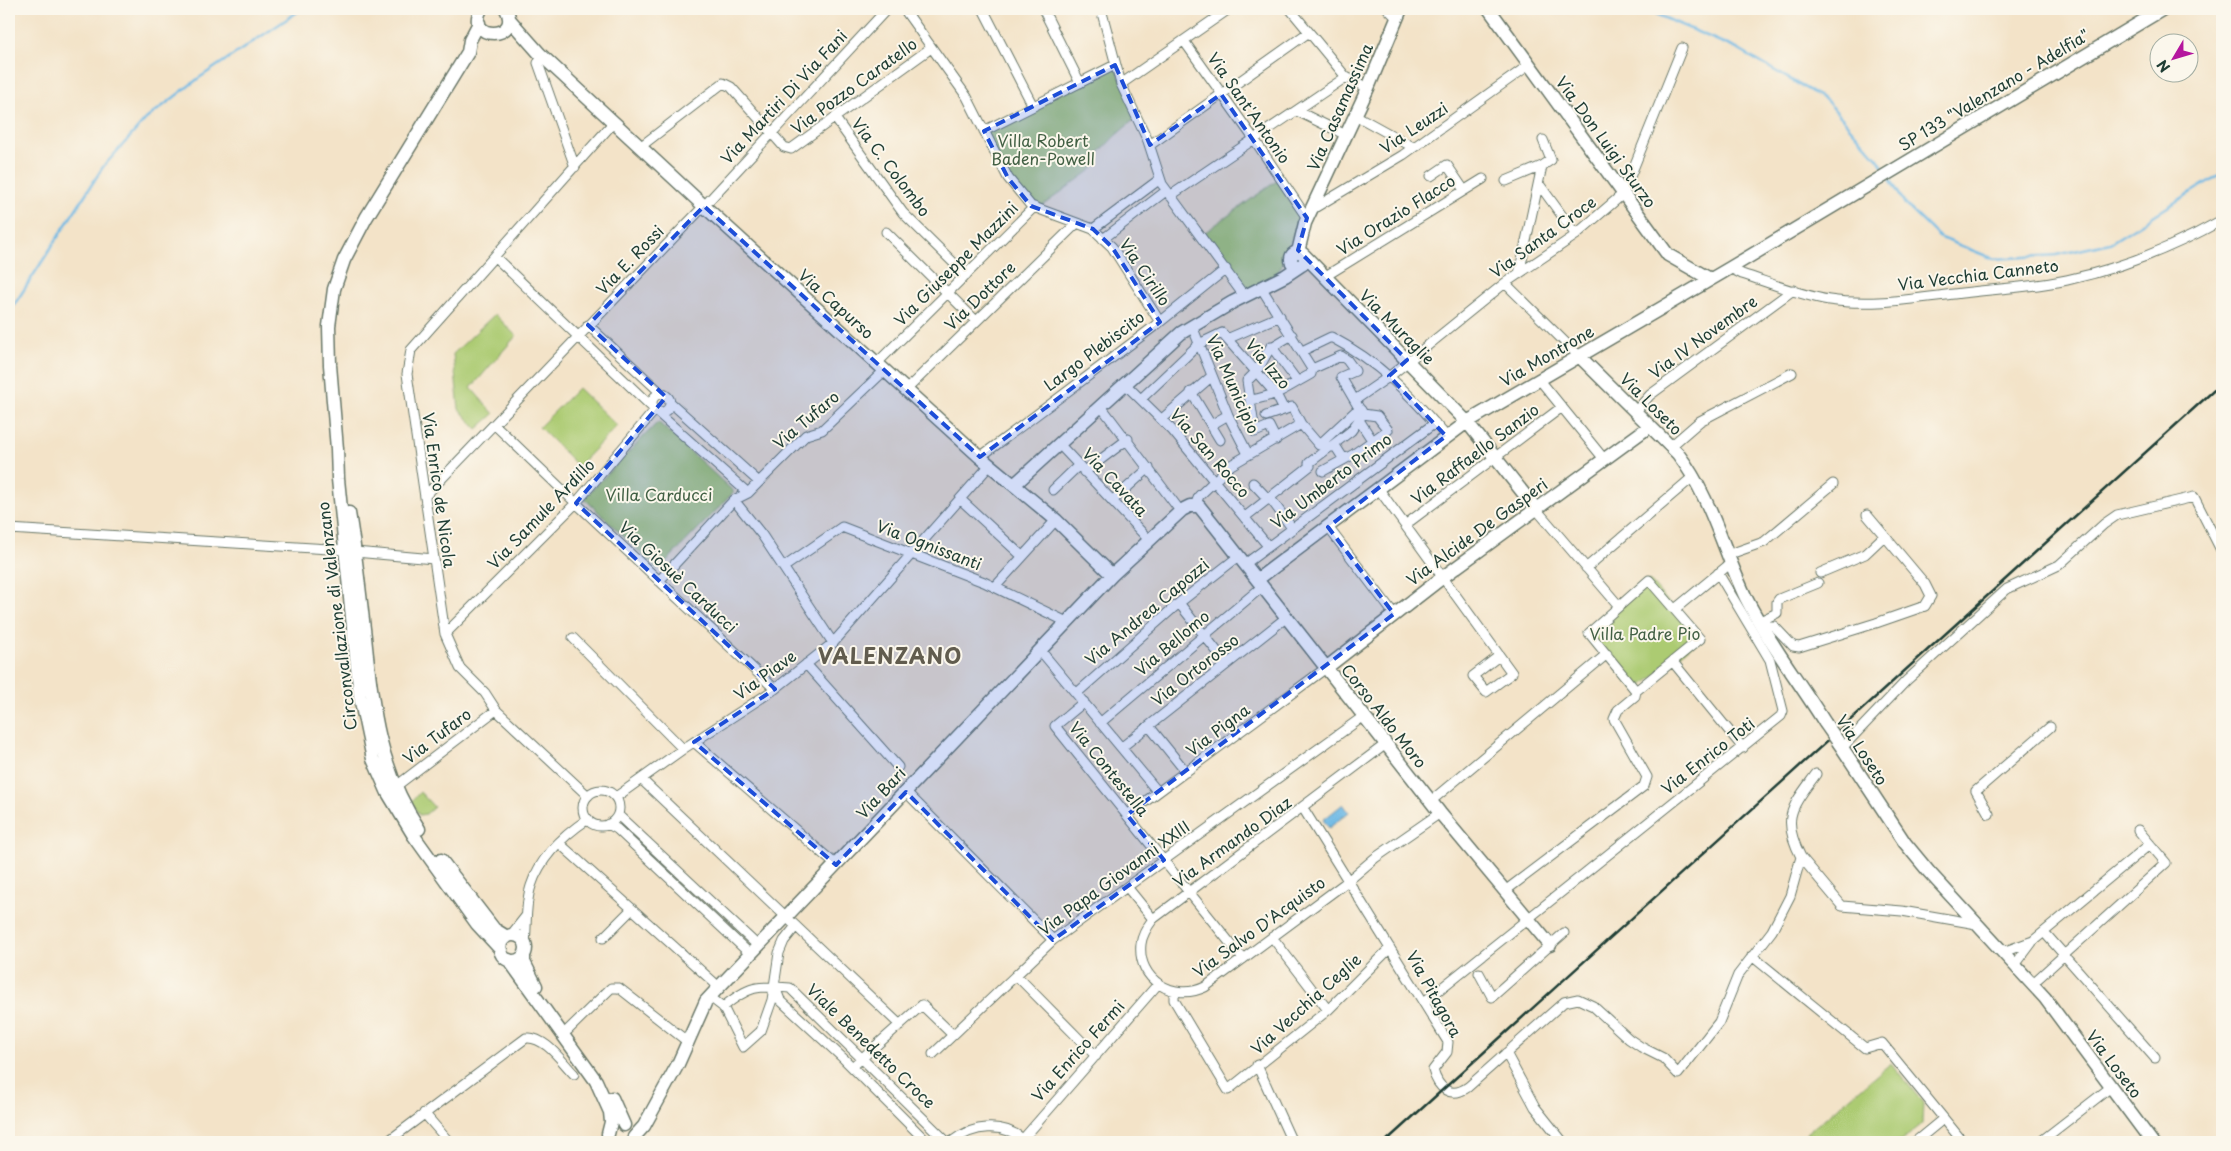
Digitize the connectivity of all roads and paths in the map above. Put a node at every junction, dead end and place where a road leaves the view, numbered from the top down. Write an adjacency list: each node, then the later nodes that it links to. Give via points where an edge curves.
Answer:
1 (887, 9): 32 (street, Via Martiri Di Via Fani)
2 (904, 9): 15 (street)
3 (983, 9): 26 (street)
4 (1043, 9): 22 (street)
5 (1101, 9): 20 (street)
6 (1229, 9): 14 (street)
7 (1290, 9): 13 (street)
8 (1489, 9): 19 (street, Via Don Luigi Sturzo)
9 (2163, 9): 46 (street, SP 133 "Valenzano - Adelfia")
10 (1395, 12): 24 (street, Via Casamassima)
11 (479, 14): 12 (street, Via Capurso, via 484,30); 17 (street, Circonvallazione di Valenzano)
12 (503, 20): 17 (street, Circonvallazione di Valenzano); 18 (street, Via Capurso)
13 (1309, 32): 21 (street); 25 (street)
14 (1184, 41): 23 (street); 25 (street, Via Sant'Antonio)
15 (932, 48): 29 (street, Via Pozzo Caratello); 31 (street, via 967,97)
16 (1682, 48): 49 (street, Via Santa Croce)
17 (468, 52): 165 (street, Circonvallazione di Valenzano, via 366,218 344,260 334,289 329,326 330,365 338,479)
18 (542, 56): 30 (street, Via Capurso); 40 (street, via 538,63)
19 (1529, 64): 38 (street, Via Leuzzi); 49 (street, Via Don Luigi Sturzo)
20 (1116, 65): 22 (street); 23 (street)
21 (1346, 77): 24 (street); 27 (street)
22 (1080, 83): 26 (street)
23 (1121, 84): 36 (street)
24 (1368, 88): 28 (street, Via Casamassima)
25 (1221, 94): 34 (street, Via Sant'Antonio); 36 (street)
26 (1033, 106): 31 (street)
27 (1297, 111): 33 (street); 34 (street)
28 (1355, 115): 33 (street, Via Casamassima); 38 (street)
29 (835, 118): 32 (street, Via Pozzo Caratello, via 792,149 784,147); 64 (street, Via C. Colombo, via 903,213)
30 (614, 122): 37 (street, Via Capurso); 40 (street)
31 (984, 131): 51 (street, via 1008,178)
32 (771, 133): 37 (street, via 731,87 723,83); 50 (street, Via Martiri Di Via Fani)
33 (1346, 135): 52 (street, Via Casamassima)
34 (1254, 139): 48 (street); 52 (street, Via Sant'Antonio)
35 (1543, 140): 39 (street, via 1551,160)
36 (1150, 145): 42 (street)
37 (640, 147): 50 (street, Via Capurso)
38 (1413, 147): 52 (street, Via Leuzzi)
39 (1542, 166): 44 (street); 45 (street)
40 (575, 167): 59 (street)
41 (1431, 176): 47 (street, via 1447,166)
42 (1160, 179): 48 (street); 55 (street)
43 (1483, 179): 47 (street, Via Orazio Flacco)
44 (1506, 181)
45 (1539, 184): 57 (street); 63 (street)
46 (1868, 184): 61 (street, Via Montrone)
47 (1464, 190): 65 (street, Via Orazio Flacco)
48 (1168, 194): 58 (street); 62 (street)
49 (1623, 194): 57 (street, Via Santa Croce); 66 (street, Via Don Luigi Sturzo, via 1668,255)
50 (704, 206): 75 (street, Via E. Rossi); 87 (street, Via Capurso)
51 (1034, 207): 54 (street); 64 (street, Via Giuseppe Mazzini)
52 (1309, 214): 60 (street)
53 (2222, 220): 69 (street, Via Vecchia Canneto, via 2177,244 2116,267 2066,280 1862,302 1816,298)
54 (1076, 224): 55 (street); 73 (street, Via Dottore)
55 (1093, 230): 58 (street, Via Cirillo)
56 (886, 232): 70 (street)
57 (1576, 235): 63 (street, Via Santa Croce)
58 (1103, 239): 74 (street, Via Cirillo, via 1112,247)
59 (495, 257): 77 (street); 146 (street, Via Enrico de Nicola, via 411,350 407,374)
60 (1298, 258): 65 (street, Via Muraglie); 68 (street, via 1279,278)
61 (1730, 268): 66 (street, Via Montrone); 69 (street, Via Vecchia Canneto)
62 (1226, 269): 71 (street); 74 (street, Largo Plebiscito)
63 (1518, 274): 67 (street, Via Santa Croce)
64 (966, 276): 70 (street, Via Giuseppe Mazzini)
65 (1324, 277): 86 (street, Via Muraglie)
66 (1710, 279): 85 (street, Via Montrone)
67 (1504, 283): 85 (street); 86 (street, Via Santa Croce)
68 (1262, 289): 71 (street); 72 (street)
69 (1792, 290): 108 (street, Via IV Novembre, via 1650,395)
70 (949, 293): 73 (street); 87 (street, Via Giuseppe Mazzini)
71 (1245, 297): 76 (street)
72 (1280, 316): 78 (street); 79 (street)
73 (976, 321): 96 (street, Via Dottore)
74 (1160, 322): 131 (street, Largo Plebiscito)
75 (588, 325): 77 (street, Via E. Rossi); 80 (street)
76 (1192, 326): 81 (street, Via Municipio); 95 (street)
77 (578, 335): 84 (street); 115 (street, Via E. Rossi)
78 (1292, 335): 82 (street); 83 (street)
79 (1227, 339): 81 (street, via 1222,333); 89 (street, Via Izzo)
80 (606, 341): 84 (street); 98 (street)
81 (1199, 344): 91 (street, Via Municipio); 100 (street)
82 (1272, 346): 89 (street); 94 (street)
83 (1302, 351): 88 (street); 92 (street, via 1331,336)
84 (595, 352): 105 (street)
85 (1579, 356): 93 (street, Via Montrone); 108 (street, Via Loseto)
86 (1407, 360): 92 (street, Via Santa Croce); 113 (street, Via Muraglie)
87 (881, 367): 96 (street, Via Capurso); 139 (street, Via Tufaro, via 822,430 806,435)
88 (1312, 369): 94 (street, via 1311,374); 107 (street, via 1341,356 1347,360 1355,371 1342,378)
89 (1257, 371): 99 (street, Via Izzo); 101 (street, via 1247,381)
90 (1792, 373): 126 (street, via 1700,421)
91 (1212, 376): 97 (street); 109 (street, Via Municipio)
92 (1390, 376): 107 (street, Via Santa Croce); 112 (street)
93 (1539, 379): 104 (street); 113 (street, Via Montrone)
94 (1297, 381): 99 (street)
95 (1124, 383): 100 (street, Via San Rocco); 103 (street)
96 (906, 390): 131 (street, Via Capurso)
97 (1191, 392): 111 (street); 116 (street)
98 (662, 394): 102 (street); 105 (street, via 652,399)
99 (1276, 394): 101 (street); 106 (street, Via Izzo)
100 (1141, 399): 111 (street, Via San Rocco)
101 (1251, 400): 121 (street, via 1255,432 1269,426)
102 (670, 402): 105 (street, via 666,411); 132 (street)
103 (1100, 405): 119 (street); 123 (street)
104 (1562, 407): 129 (street, Via Raffaello Sanzio); 130 (street)
105 (655, 410): 136 (street); 151 (street, Via Samule Ardillo)
106 (1284, 410): 110 (street); 114 (street, via 1292,407)
107 (1359, 411): 122 (street); 122 (street, via 1378,416 1388,430); 124 (street); 125 (street, via 1351,431)
108 (1636, 412): 117 (street, Via Loseto)
109 (1228, 415): 116 (street); 127 (street, Via Municipio)
110 (1266, 416)
111 (1162, 419): 138 (street, Via San Rocco)
112 (1435, 422): 118 (street); 160 (street, Via Umberto Primo)
113 (1467, 422): 118 (street, Via Montrone); 129 (street, Via Muraglie)
114 (1301, 424): 121 (street); 124 (street)
115 (495, 425): 146 (street, Via E. Rossi); 151 (street, Via Giosuè Carducci)
116 (1211, 425): 120 (street)
117 (1650, 426): 126 (street, Via Loseto); 130 (street, Via Alcide De Gasperi)
118 (1446, 436): 143 (street, Via Montrone)
119 (1128, 439): 133 (street); 134 (street)
120 (1220, 440)
121 (1276, 440): 127 (street)
122 (1372, 440): 128 (street)
123 (1059, 444): 134 (street, Via Cavata); 142 (street)
124 (1319, 445): 125 (street)
125 (1330, 446): 128 (street, via 1336,448); 148 (street)
126 (1670, 446): 137 (street, Via Loseto)
127 (1248, 454): 138 (street, via 1231,465)
128 (1343, 458): 135 (street)
129 (1495, 458): 153 (street, Via Muraglie); 158 (street, Via Raffaello Sanzio)
130 (1604, 459): 153 (street, Via Alcide De Gasperi)
131 (985, 461): 142 (street, Via Capurso); 147 (street, Via Piave)
132 (738, 463): 136 (street); 139 (street)
133 (1149, 468): 150 (street); 154 (street)
134 (1082, 469): 144 (street); 150 (street, Via Cavata)
135 (1323, 471)
136 (728, 475): 145 (street)
137 (1694, 476): 171 (street, Via Loseto); 173 (street)
138 (1216, 481): 152 (street, via 1198,496); 156 (street, Via San Rocco)
139 (759, 482): 145 (street, Via Tufaro)
140 (1253, 482): 148 (street)
141 (1833, 484): 171 (street, via 1764,542)
142 (1014, 485): 157 (street, Via Capurso)
143 (1378, 488): 158 (street); 159 (street, Via Montrone)
144 (1053, 490)
145 (748, 493): 149 (street, Via Tufaro)
146 (425, 496): 169 (street, Via Enrico de Nicola)
147 (960, 499): 167 (street, Via Piave); 168 (street)
148 (1270, 499): 156 (street); 160 (street)
149 (734, 500): 172 (street); 178 (street)
150 (1112, 501): 163 (street, Via Cavata)
151 (576, 503): 178 (street, Via Giosuè Carducci); 189 (street, Via Samule Ardillo)
152 (1195, 506): 154 (street, Via Bari); 170 (street, Corso Aldo Moro, via 1199,506)
153 (1536, 509): 173 (street); 177 (street, Via Alcide De Gasperi)
154 (1181, 512): 163 (street, Via Bari)
155 (1867, 516): 162 (street)
156 (1245, 517): 164 (street, Via San Rocco)
157 (1056, 520): 168 (street); 176 (street, Via Capurso)
158 (1405, 526): 177 (street)
159 (1328, 527): 179 (street, Via Montrone); 185 (street)
160 (1292, 528): 164 (street, Via Umberto Primo)
161 (9, 529): 165 (street)
162 (1884, 536): 175 (street, via 1865,554); 188 (street, via 1928,590 1931,596 1924,606 1799,646 1793,646 1774,626)
163 (1149, 540): 176 (street, Via Bari)
164 (1268, 546): 170 (street, Via Umberto Primo)
165 (350, 551): 169 (street); 219 (street, Circonvallazione di Valenzano, via 372,711 382,753); 260 (street, Circonvallazione di Valenzano, via 363,715 371,752 396,808 419,844)
166 (2222, 552): 211 (street, via 2194,497 2117,515 2059,565 2007,589)
167 (910, 555): 172 (street, Via Ognissanti, via 842,527); 181 (street, Via Ognissanti); 192 (street, Via Piave)
168 (1022, 556): 181 (street)
169 (434, 559): 189 (street, Via Enrico de Nicola)
170 (1242, 560): 179 (street, Corso Aldo Moro); 182 (street, Via Andrea Capozzi)
171 (1731, 563): 174 (street); 188 (street, Via Loseto)
172 (784, 567): 192 (street)
173 (1586, 568): 183 (street)
174 (1718, 572): 184 (street); 213 (street, Via Enrico Toti, via 1770,660 1783,711 1776,722)
175 (1820, 573)
176 (1112, 574): 187 (street, Via Bari)
177 (1443, 577): 185 (street, Via Alcide De Gasperi); 195 (street)
178 (659, 581): 200 (street, Via Giosuè Carducci)
179 (1260, 583): 186 (street, Corso Aldo Moro); 190 (street, Via Bellomo)
180 (1818, 583): 188 (street, via 1779,599 1777,612)
181 (995, 587): 187 (street, Via Ognissanti)
182 (1179, 603): 190 (street); 202 (street, Via Andrea Capozzi)
183 (1619, 606): 184 (street, via 1649,580); 194 (street, via 1589,633)
184 (1675, 609): 196 (street, via 1700,639)
185 (1394, 614): 199 (street, Via Alcide De Gasperi)
186 (1287, 617): 198 (street, Via Ortorosso); 199 (street, Corso Aldo Moro)
187 (1067, 622): 193 (street, Via Bari)
188 (1761, 624): 211 (street, Via Loseto, bridge)
189 (446, 634): 204 (street, Via Enrico de Nicola, via 460,668 485,693)
190 (1205, 636): 198 (street); 206 (street, Via Bellomo)
191 (573, 638): 214 (street)
192 (833, 643): 197 (street, Via Piave)
193 (1040, 650): 202 (street); 220 (street, Via Bari)
194 (1607, 654): 201 (street); 224 (street)
195 (1499, 656)
196 (1672, 662): 201 (street); 213 (street)
197 (806, 664): 200 (street, Via Piave); 215 (street)
198 (1227, 664): 207 (street, Via Ortorosso)
199 (1326, 668): 205 (street, Corso Aldo Moro); 216 (street, Via Pigna)
200 (776, 689): 209 (street, Via Piave)
201 (1636, 691): 240 (street, via 1636,696 1618,710 1614,719 1647,777 1644,786)
202 (1076, 693): 203 (street)
203 (1084, 702): 206 (street); 229 (street, Via Contestella, via 1055,726)
204 (496, 710): 219 (street, Via Tufaro); 222 (street, Via Enrico de Nicola)
205 (1364, 716): 210 (street, Corso Aldo Moro); 236 (street, Via Papa Giovanni XXIII)
206 (1100, 722): 212 (street)
207 (1149, 726): 212 (street, Via Ortorosso); 216 (street)
208 (2050, 727): 227 (street, via 1976,791)
209 (694, 742): 214 (street, Via Piave); 237 (street)
210 (1386, 744): 224 (street, Corso Aldo Moro); 225 (street, Via Armando Diaz)
211 (1840, 746): 247 (street, Via Loseto, via 1905,843)
212 (1122, 747): 221 (street)
213 (1743, 748): 245 (street, Via Enrico Toti)
214 (683, 749): 218 (street, Via Piave)
215 (898, 767)
216 (1186, 772): 221 (street, Via Pigna)
217 (1816, 774): 235 (street, via 1792,808 1790,822 1794,844)
218 (641, 779): 223 (street, Via Piave); 244 (street)
219 (395, 787): 251 (street, Circonvallazione di Valenzano, via 413,820 458,883 494,928)
220 (906, 792): 237 (street, Via Bari); 254 (street)
221 (1158, 792): 229 (street, Via Pigna)
222 (588, 796): 223 (street, via 602,790); 230 (street, via 584,810)
223 (616, 797): 228 (street)
224 (1431, 801): 226 (street, Corso Aldo Moro)
225 (1303, 808): 238 (street, Via Pitagora); 241 (street, Via Armando Diaz)
226 (1440, 813): 238 (street, Via Salvo D'Acquisto); 240 (street, Corso Aldo Moro)
227 (1989, 814)
228 (618, 815): 231 (street); 259 (street)
229 (1128, 815): 236 (street, Via Contestella)
230 (588, 819): 231 (street, via 597,825); 233 (street)
231 (608, 824): 259 (street)
232 (2138, 830): 234 (street)
233 (559, 843): 242 (street); 243 (street, via 546,857 531,886)
234 (2150, 844): 249 (street); 262 (street, via 2166,862)
235 (1801, 857): 247 (street, via 1842,906 1902,911); 263 (street, via 1790,896 1772,932)
236 (1164, 860): 239 (street, Via Papa Giovanni XXIII); 241 (street, Via Contestella)
237 (836, 864): 244 (street, Via Bari)
238 (1348, 881): 252 (street, Via Salvo D'Acquisto); 257 (street, Via Pitagora)
239 (1127, 887): 246 (street); 254 (street, Via Papa Giovanni XXIII)
240 (1505, 891): 245 (street, Corso Aldo Moro)
241 (1189, 892): 246 (street, Via Armando Diaz); 264 (street)
242 (632, 908): 253 (street); 271 (street)
243 (526, 916): 251 (street); 258 (street)
244 (786, 917): 248 (street); 259 (street, Via Bari)
245 (1527, 919): 256 (street, Corso Aldo Moro); 275 (street, Via Enrico Toti)
246 (1152, 920): 269 (street, Via Armando Diaz, via 1141,944 1141,957 1144,967)
247 (1978, 925): 261 (street, Via Loseto)
248 (796, 926): 272 (street, via 779,953); 278 (street)
249 (2044, 932): 255 (street); 262 (street)
250 (1564, 933): 256 (street)
251 (509, 936): 258 (street, via 521,938); 260 (street, via 502,942)
252 (1272, 937): 264 (street, Via Salvo D'Acquisto); 277 (street)
253 (603, 938)
254 (1053, 940): 268 (street, Via Papa Giovanni XXIII)
255 (2033, 941): 261 (street); 266 (street)
256 (1550, 945): 267 (street, via 1492,997)
257 (1390, 948): 275 (street, Via Pitagora); 277 (street, Via Vecchia Ceglie)
258 (524, 949): 265 (street, via 517,960); 279 (street, via 524,962 531,979)
259 (753, 949): 271 (street, Via Bari)
260 (500, 950): 265 (street)
261 (2003, 952): 266 (street, Via Loseto)
262 (2064, 954): 270 (street); 286 (street)
263 (1752, 956): 284 (street, via 1738,975 1720,1022 1678,1074 1663,1058 1641,1047 1593,1006 1578,999 1564,1002); 293 (street, via 1865,1048 1882,1043)
264 (1243, 959): 273 (street, Via Salvo D'Acquisto, via 1198,990)
265 (509, 960): 279 (street)
266 (2015, 965): 270 (street, Via Loseto)
267 (1479, 973)
268 (1016, 975): 280 (street, Via Papa Giovanni XXIII); 285 (street)
269 (1158, 984): 273 (street); 285 (street, Via Enrico Fermi)
270 (2032, 984): 291 (street, Via Loseto)
271 (719, 987): 274 (street, Via Bari)
272 (775, 987): 276 (street, via 761,986 741,992); 276 (street, via 761,1031 743,1047); 287 (street, Viale Benedetto Croce, via 790,988); 289 (street, Viale Benedetto Croce, via 780,1000)
273 (1174, 992): 288 (street, via 1174,1000 1228,1090)
274 (710, 997): 276 (street); 281 (street, Via Bari)
275 (1424, 1002): 284 (street, Via Pitagora, via 1448,1045 1447,1052 1432,1070 1449,1093 1461,1092)
276 (723, 1007)
277 (1328, 1010): 288 (street, Via Vecchia Ceglie)
278 (900, 1025): 280 (street, via 922,1005); 287 (street)
279 (567, 1033): 281 (street, via 611,988 619,988); 282 (street); 294 (street, via 599,1074); 295 (street, via 607,1102 611,1122)
280 (953, 1035): 283 (street, Via Papa Giovanni XXIII)
281 (688, 1042): 294 (street, Via Bari, via 644,1126)
282 (550, 1048): 290 (street); 292 (street, via 533,1038 526,1038)
283 (933, 1054)
284 (1506, 1054): 303 (street, via 1535,1107)
285 (1096, 1056): 296 (street, Via Enrico Fermi, via 1044,1111)
286 (2155, 1058)
287 (862, 1059): 289 (street); 300 (street, Viale Benedetto Croce)
288 (1257, 1065): 302 (street, Via Vecchia Ceglie)
289 (852, 1067): 299 (street, Viale Benedetto Croce)
290 (574, 1074)
291 (2111, 1087): 306 (street); 307 (street, Via Loseto)
292 (424, 1113): 297 (street); 298 (street)
293 (1943, 1119): 304 (street); 305 (street)
294 (630, 1133): 295 (street, via 614,1126)
295 (608, 1138)
296 (1024, 1140): 301 (street, via 1004,1129 982,1128 962,1134)
297 (387, 1142)
298 (449, 1142)
299 (927, 1142)
300 (947, 1142)
301 (952, 1142)
302 (1292, 1142)
303 (1563, 1142)
304 (1915, 1142)
305 (1964, 1142)
306 (2040, 1142)
307 (2152, 1142)

